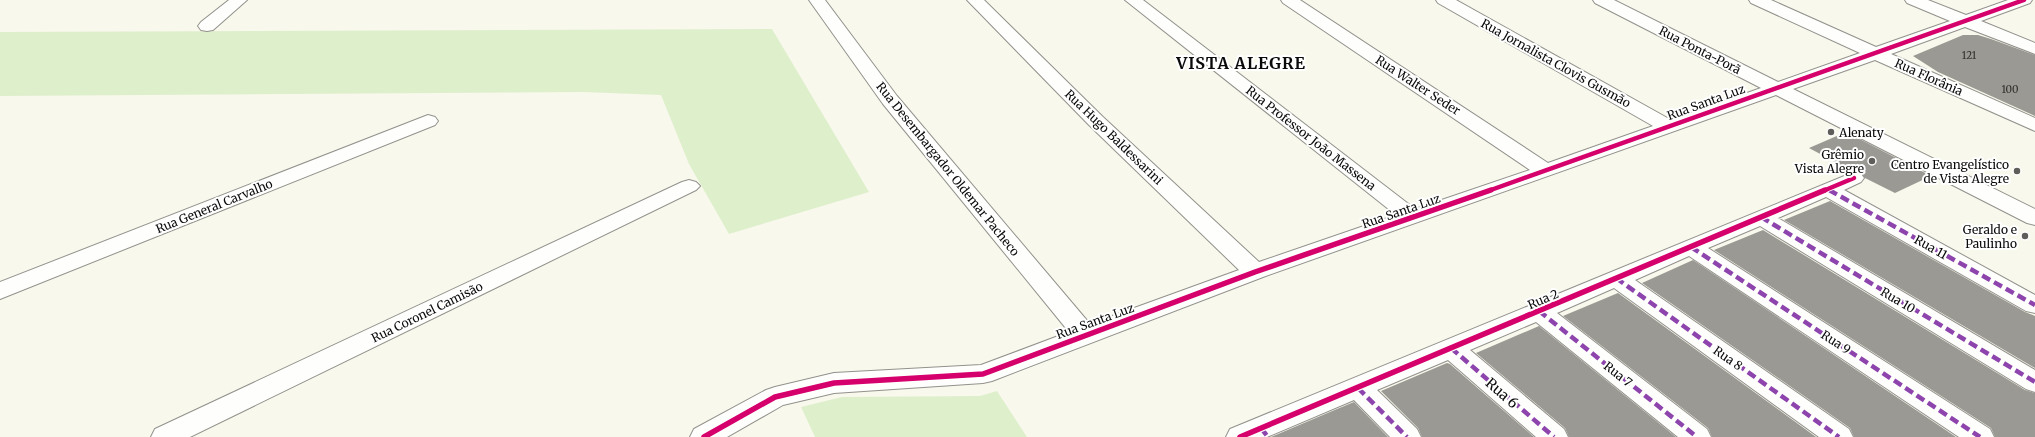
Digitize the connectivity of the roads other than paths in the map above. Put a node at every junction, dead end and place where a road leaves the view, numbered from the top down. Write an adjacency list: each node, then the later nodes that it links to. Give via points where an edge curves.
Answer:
1 (240, 0): 12 (street)
2 (816, 0): 32 (street, Rua Desembargador Oldemar Pacheco, via 890,100)
3 (975, 0): 27 (street, Rua Hugo Baldessarini, via 1096,121)
4 (1133, 0): 24 (street, Rua Professor João Massena)
5 (1289, 0): 19 (street, Rua Walter Seder)
6 (1444, 0): 18 (street, Rua Jornalista Clovis Gusmão)
7 (1601, 0): 15 (street, Rua Ponta-Porã)
8 (1757, 0): 14 (street, Rua Florânia)
9 (1913, 0): 11 (street)
10 (2024, 0): 11 (street, Rua Santa Luz)
11 (1964, 21): 13 (street); 14 (street, Rua Santa Luz)
12 (207, 26)
13 (2035, 49)
14 (1874, 53): 15 (street, Rua Santa Luz); 17 (street, Rua Florânia)
15 (1776, 88): 18 (street, Rua Santa Luz); 25 (street, Rua Ponta-Porã)
16 (428, 121): 29 (street, Rua General Carvalho)
17 (2035, 125)
18 (1668, 126): 19 (street, Rua Santa Luz)
19 (1546, 171): 24 (street, Rua Santa Luz)
20 (1854, 178): 22 (street, Rua 2)
21 (689, 186): 37 (street, Rua Coronel Camisão)
22 (1827, 189): 23 (street, Rua 2); 30 (street, Rua 11)
23 (1761, 217): 26 (street, Rua 2); 34 (street, Rua 10)
24 (1413, 218): 27 (street, Rua Santa Luz)
25 (2035, 218)
26 (1691, 247): 28 (street, Rua 2); 43 (street, Rua 9)
27 (1255, 272): 32 (street, Rua Santa Luz)
28 (1616, 278): 31 (street, Rua 2); 42 (street, Rua 8)
29 (0, 291)
30 (2035, 305)
31 (1539, 311): 33 (street, Rua 2); 41 (street, Rua 7)
32 (1085, 335): 38 (street, Rua Santa Luz, via 983,374 834,383 775,397)
33 (1451, 348): 35 (street, Rua 2); 40 (street, Rua 6)
34 (2035, 382)
35 (1358, 388): 36 (street, Rua 2); 39 (street)
36 (1256, 434)
37 (165, 437)
38 (704, 437)
39 (1407, 437)
40 (1554, 437)
41 (1697, 437)
42 (1839, 437)
43 (1980, 437)

